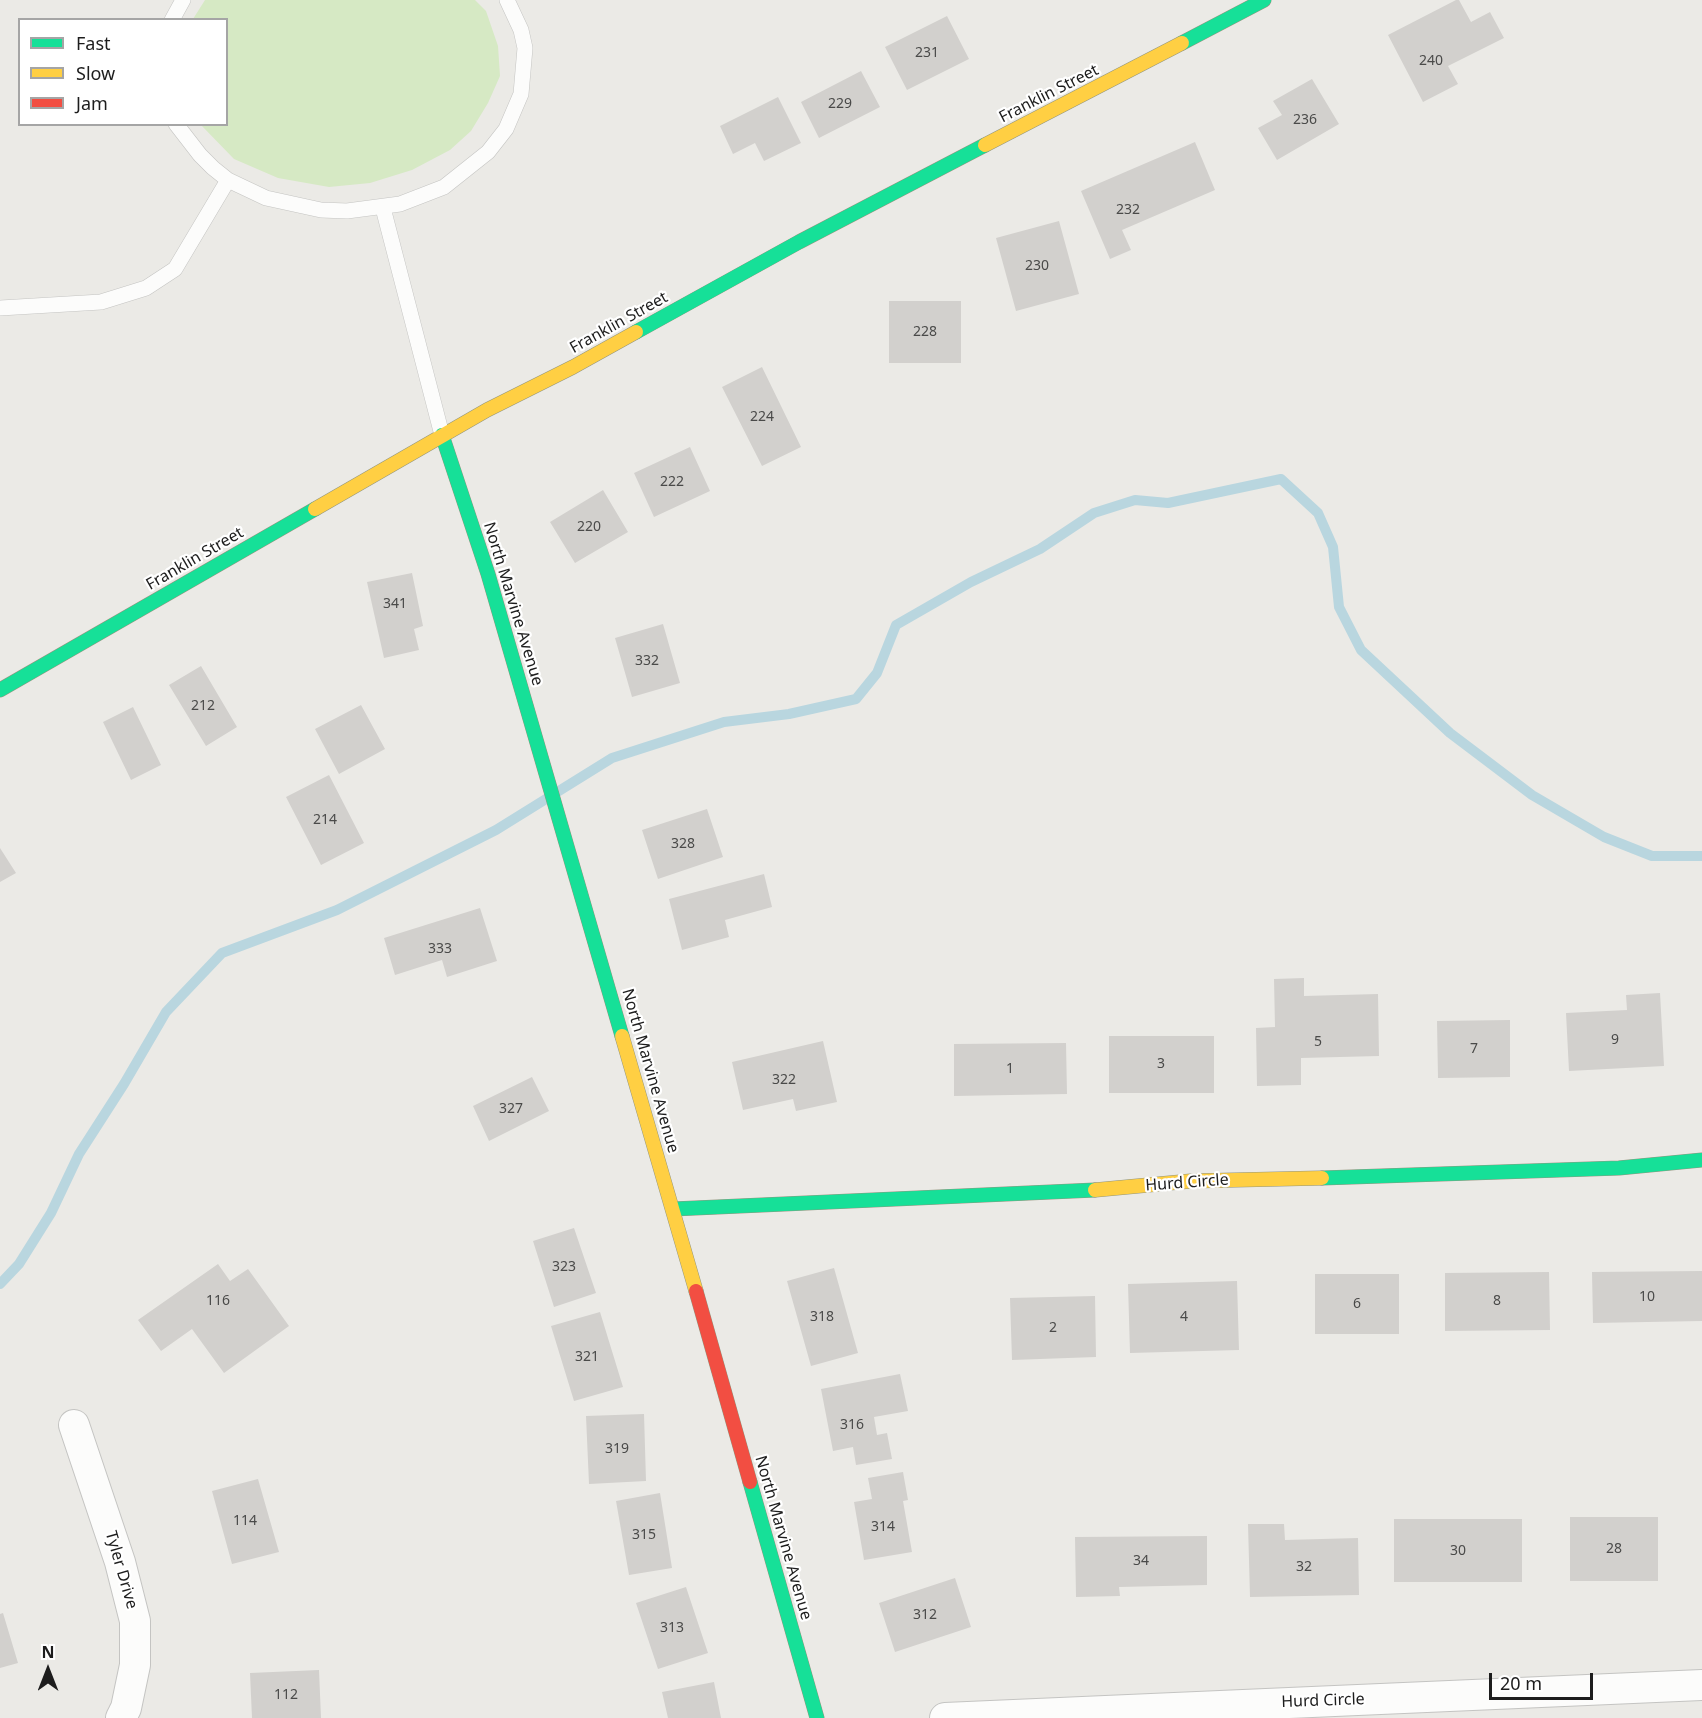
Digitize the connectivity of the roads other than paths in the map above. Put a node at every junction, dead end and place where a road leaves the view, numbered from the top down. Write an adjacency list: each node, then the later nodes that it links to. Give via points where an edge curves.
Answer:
1 (183, 0): 4 (lane)
2 (507, 0): 7 (lane, via 525,48 521,94 506,129 488,152 444,187)
3 (1264, 0): 9 (street, Franklin Street, via 799,242)
4 (173, 18)
5 (178, 126): 6 (lane, via 200,155)
6 (228, 180): 7 (lane, via 266,198 297,206 347,211); 8 (lane, via 175,269 146,288 100,302)
7 (383, 208): 9 (lane)
8 (0, 308)
9 (442, 435): 10 (street, Franklin Street); 12 (street, North Marvine Avenue, via 488,574)
10 (0, 690)
11 (1702, 1160): 12 (street, Hurd Circle, via 1619,1168 1191,1181 1117,1189)
12 (673, 1209): 16 (street, North Marvine Avenue)
13 (74, 1425): 15 (street, Tyler Drive, via 120,1562 135,1621 135,1665)
14 (1702, 1685): 17 (street, Hurd Circle)
15 (121, 1718)
16 (817, 1718)
17 (945, 1718)

